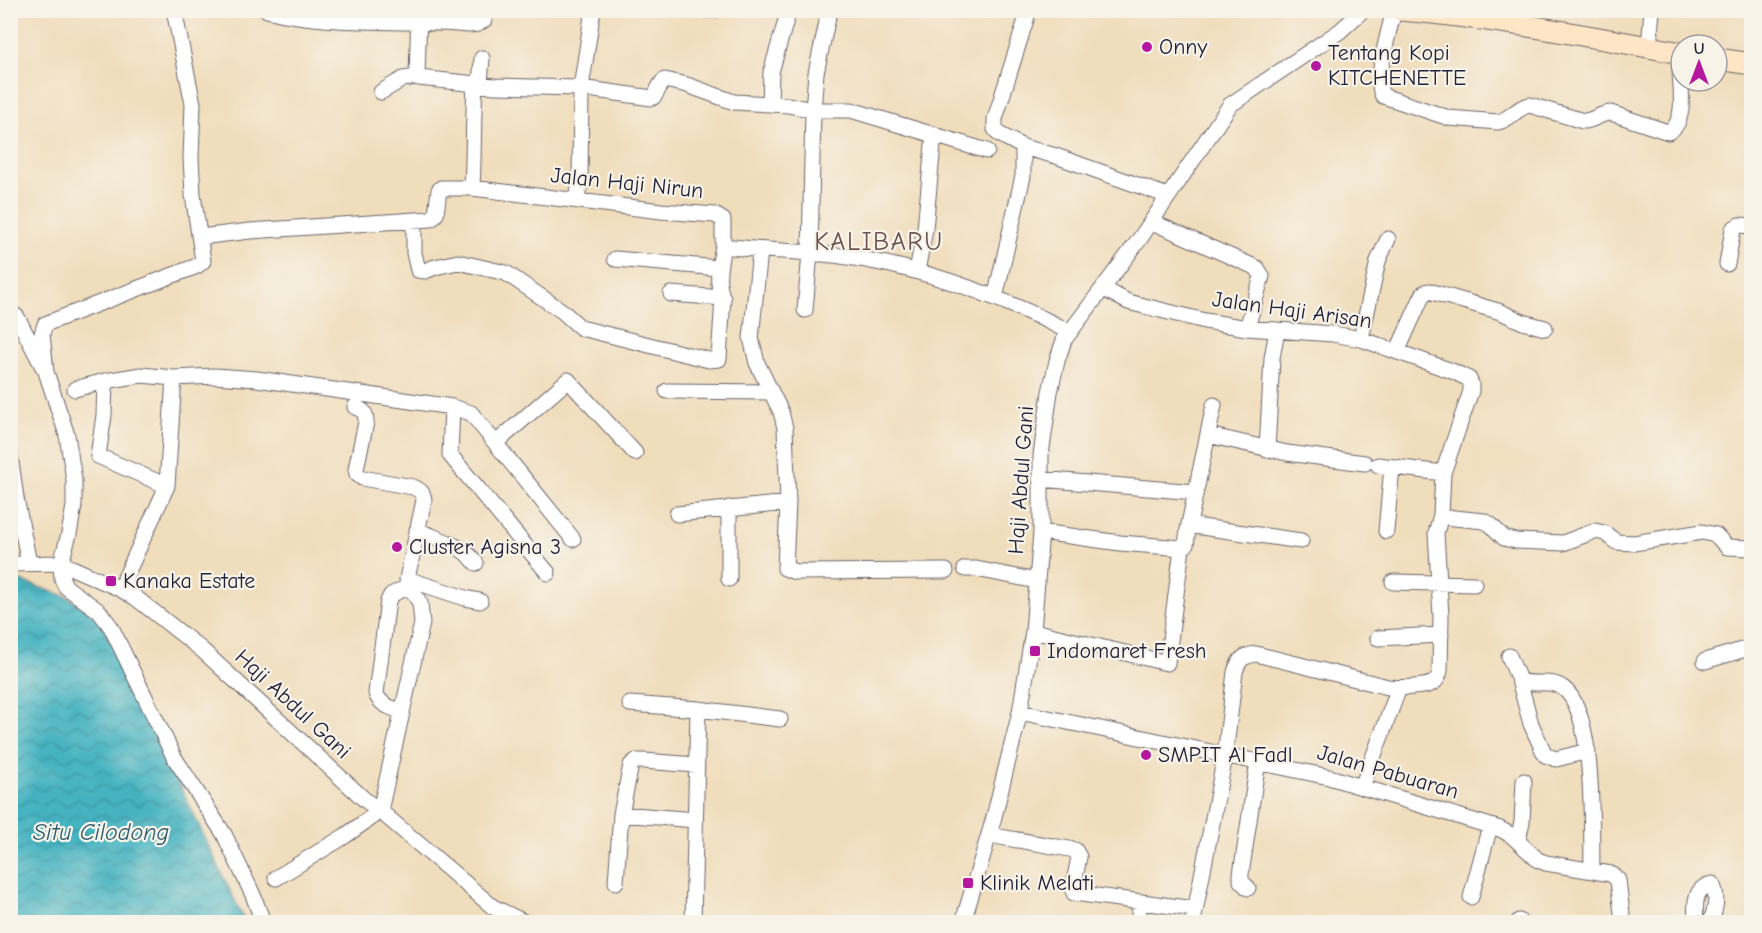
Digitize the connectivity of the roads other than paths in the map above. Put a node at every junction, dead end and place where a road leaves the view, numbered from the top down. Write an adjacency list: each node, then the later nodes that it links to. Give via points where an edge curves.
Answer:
1 (174, 10): 38 (street, via 193,105 191,158)
2 (267, 10): 15 (street, via 313,18 381,22)
3 (484, 10): 15 (street, via 484,20 478,24)
4 (593, 10): 24 (street)
5 (702, 10): 6 (street)
6 (715, 10)
7 (789, 10): 27 (street, via 771,72)
8 (819, 10): 28 (street, via 828,17)
9 (1029, 10): 30 (street, via 995,119 999,134)
10 (1363, 10): 33 (street, Haji Abdul Gani, via 1230,105)
11 (1394, 10): 26 (street, via 1380,92 1449,118 1506,121 1530,105 1583,121 1611,112 1668,132 1681,116)
12 (1400, 10): 14 (street)
13 (1652, 10): 17 (street)
14 (1428, 12): 16 (street)
15 (419, 16): 22 (street)
16 (1516, 17): 17 (street)
17 (1649, 47): 18 (street)
18 (1669, 51)
19 (482, 58): 23 (street)
20 (1729, 61): 21 (street)
21 (1752, 64)
22 (417, 77): 23 (street); 25 (street, via 403,79)
23 (478, 84): 24 (street); 32 (street, via 472,119)
24 (581, 88): 27 (street, via 652,98 665,80 734,102); 34 (street, via 580,184)
25 (381, 92)
26 (1680, 93)
27 (770, 104): 28 (street)
28 (813, 110): 29 (street, via 851,110); 42 (street)
29 (934, 135): 31 (street); 46 (street)
30 (1023, 147): 33 (street); 50 (street, via 1023,176)
31 (987, 151)
32 (472, 188): 34 (street, Jalan Haji Nirun); 35 (street, Jalan Haji Nirun, via 441,188 434,217)
33 (1168, 196): 36 (street, Haji Abdul Gani)
34 (576, 200): 40 (street, Jalan Haji Nirun, via 715,215 723,220)
35 (414, 220): 38 (street, Jalan Haji Nirun); 49 (street, via 418,270 458,262 506,273 581,328 709,360 719,359)
36 (1152, 222): 47 (street, Haji Abdul Gani); 53 (street, via 1257,268 1262,276)
37 (1752, 226): 44 (street, via 1733,228)
38 (200, 237): 59 (street, via 201,264 46,322 42,334)
39 (1388, 239): 57 (street, via 1378,261)
40 (723, 246): 41 (street); 45 (street)
41 (760, 251): 42 (street); 64 (street, via 751,338 757,363)
42 (810, 253): 46 (street, via 882,262); 51 (street)
43 (615, 259): 45 (street)
44 (1727, 264)
45 (719, 268): 49 (street)
46 (917, 271): 50 (street)
47 (1104, 288): 53 (street, Jalan Haji Arisan, via 1128,302); 56 (street, Haji Abdul Gani)
48 (671, 294): 49 (street)
49 (723, 298)
50 (995, 298): 56 (street)
51 (805, 310)
52 (10, 312): 59 (street, via 17,317)
53 (1247, 328): 55 (street, Jalan Haji Arisan)
54 (1545, 328): 58 (street, via 1429,291 1424,293)
55 (1277, 330): 57 (street, Jalan Haji Arisan); 70 (street)
56 (1070, 332): 75 (street, Haji Abdul Gani, via 1057,361 1050,392)
57 (1361, 339): 58 (street, Jalan Haji Arisan)
58 (1397, 352): 74 (street, Jalan Haji Arisan, via 1452,371 1472,384)
59 (46, 372): 91 (street, via 66,435 74,480 74,506)
60 (174, 378): 61 (street, via 141,375); 67 (street, via 257,379); 76 (street)
61 (105, 381): 62 (street); 76 (street, via 98,456)
62 (75, 389)
63 (667, 391): 64 (street)
64 (771, 392): 78 (street, via 785,428)
65 (1214, 405): 68 (street)
66 (356, 407): 83 (street, via 366,414 357,474 419,489 424,500)
67 (452, 407): 69 (street, via 471,413); 96 (street, via 450,455)
68 (1208, 435): 70 (street); 77 (street)
69 (496, 443): 71 (street, via 568,380); 86 (street)
70 (1267, 450): 73 (street)
71 (635, 453)
72 (10, 455): 90 (street)
73 (1379, 465): 74 (street); 85 (street)
74 (1443, 473): 81 (street, Jalan Haji Arisan)
75 (1041, 479): 77 (street); 84 (street, Haji Abdul Gani)
76 (167, 486): 103 (street)
77 (1195, 492): 82 (street)
78 (788, 503): 79 (street); 95 (street, via 785,568 789,571)
79 (729, 508): 80 (street); 97 (street)
80 (677, 514)
81 (1442, 515): 89 (street, via 1484,521 1504,538 1516,541 1563,543 1595,531 1616,542 1634,543 1702,532 1716,535 1727,547); 101 (street, Jalan Haji Arisan, via 1436,533)
82 (1188, 529): 87 (street, via 1194,526); 88 (street)
83 (417, 530): 92 (street, via 462,549); 99 (street)
84 (1041, 531): 88 (street); 98 (street, Haji Abdul Gani)
85 (1386, 531)
86 (573, 539)
87 (1301, 541)
88 (1182, 548): 105 (street, via 1167,663)
89 (1752, 548)
90 (29, 562): 91 (street, Haji Abdul Gani); 93 (street, Haji Abdul Gani)
91 (61, 563): 103 (street, Haji Abdul Gani); 136 (street, via 66,587 99,611 111,627 174,757 224,834)
92 (476, 563)
93 (10, 564)
94 (965, 569): 98 (street)
95 (946, 571)
96 (548, 573)
97 (729, 579)
98 (1037, 581): 105 (street, Haji Abdul Gani)
99 (408, 582): 104 (street); 115 (street, via 420,603 422,623); 115 (street, via 388,601 376,693 377,699)
100 (1393, 582): 101 (street)
101 (1439, 583): 102 (street); 106 (street, Jalan Haji Arisan)
102 (1474, 584)
103 (120, 589): 124 (street, Haji Abdul Gani, via 202,650)
104 (480, 601)
105 (1033, 631): 116 (street, Haji Abdul Gani)
106 (1441, 635): 107 (street); 112 (street, Jalan Haji Arisan, via 1437,679)
107 (1378, 638)
108 (1752, 647): 110 (street)
109 (1509, 656): 111 (street)
110 (1705, 662)
111 (1519, 680): 118 (street, via 1550,682 1568,692 1580,715); 118 (street, via 1545,755 1556,759)
112 (1399, 688): 119 (street, via 1256,654 1244,656 1235,672); 123 (street)
113 (630, 704): 114 (street)
114 (699, 709): 117 (street); 121 (street)
115 (402, 712): 124 (street)
116 (1020, 712): 119 (street, Jalan Pabuaran); 128 (street, Haji Abdul Gani)
117 (780, 719)
118 (1588, 751): 130 (street)
119 (1225, 756): 120 (street, Jalan Pabuaran); 135 (street)
120 (1258, 761): 123 (street, Jalan Pabuaran); 133 (street, via 1241,874)
121 (696, 765): 125 (street, via 636,761 631,765); 126 (street)
122 (1524, 782): 129 (street)
123 (1362, 787): 127 (street, Jalan Pabuaran)
124 (380, 811): 131 (street); 137 (street, Haji Abdul Gani, via 493,907)
125 (621, 814): 126 (street); 132 (street)
126 (695, 820): 138 (street)
127 (1490, 826): 129 (street, Jalan Pabuaran); 134 (street)
128 (989, 835): 135 (street, via 1074,849 1079,857 1074,893); 139 (street, Haji Abdul Gani)
129 (1518, 840): 130 (street, Jalan Pabuaran, via 1538,860)
130 (1592, 870): 140 (street, Jalan Pabuaran, via 1611,874 1618,880)
131 (276, 878)
132 (616, 882)
133 (1248, 888)
134 (1471, 897)
135 (1193, 916)
136 (263, 922)
137 (524, 922)
138 (693, 922)
139 (963, 922)
140 (1623, 922)
141 (1696, 922): 142 (street, via 1696,897 1702,888 1712,884 1716,893)
142 (1711, 922)

